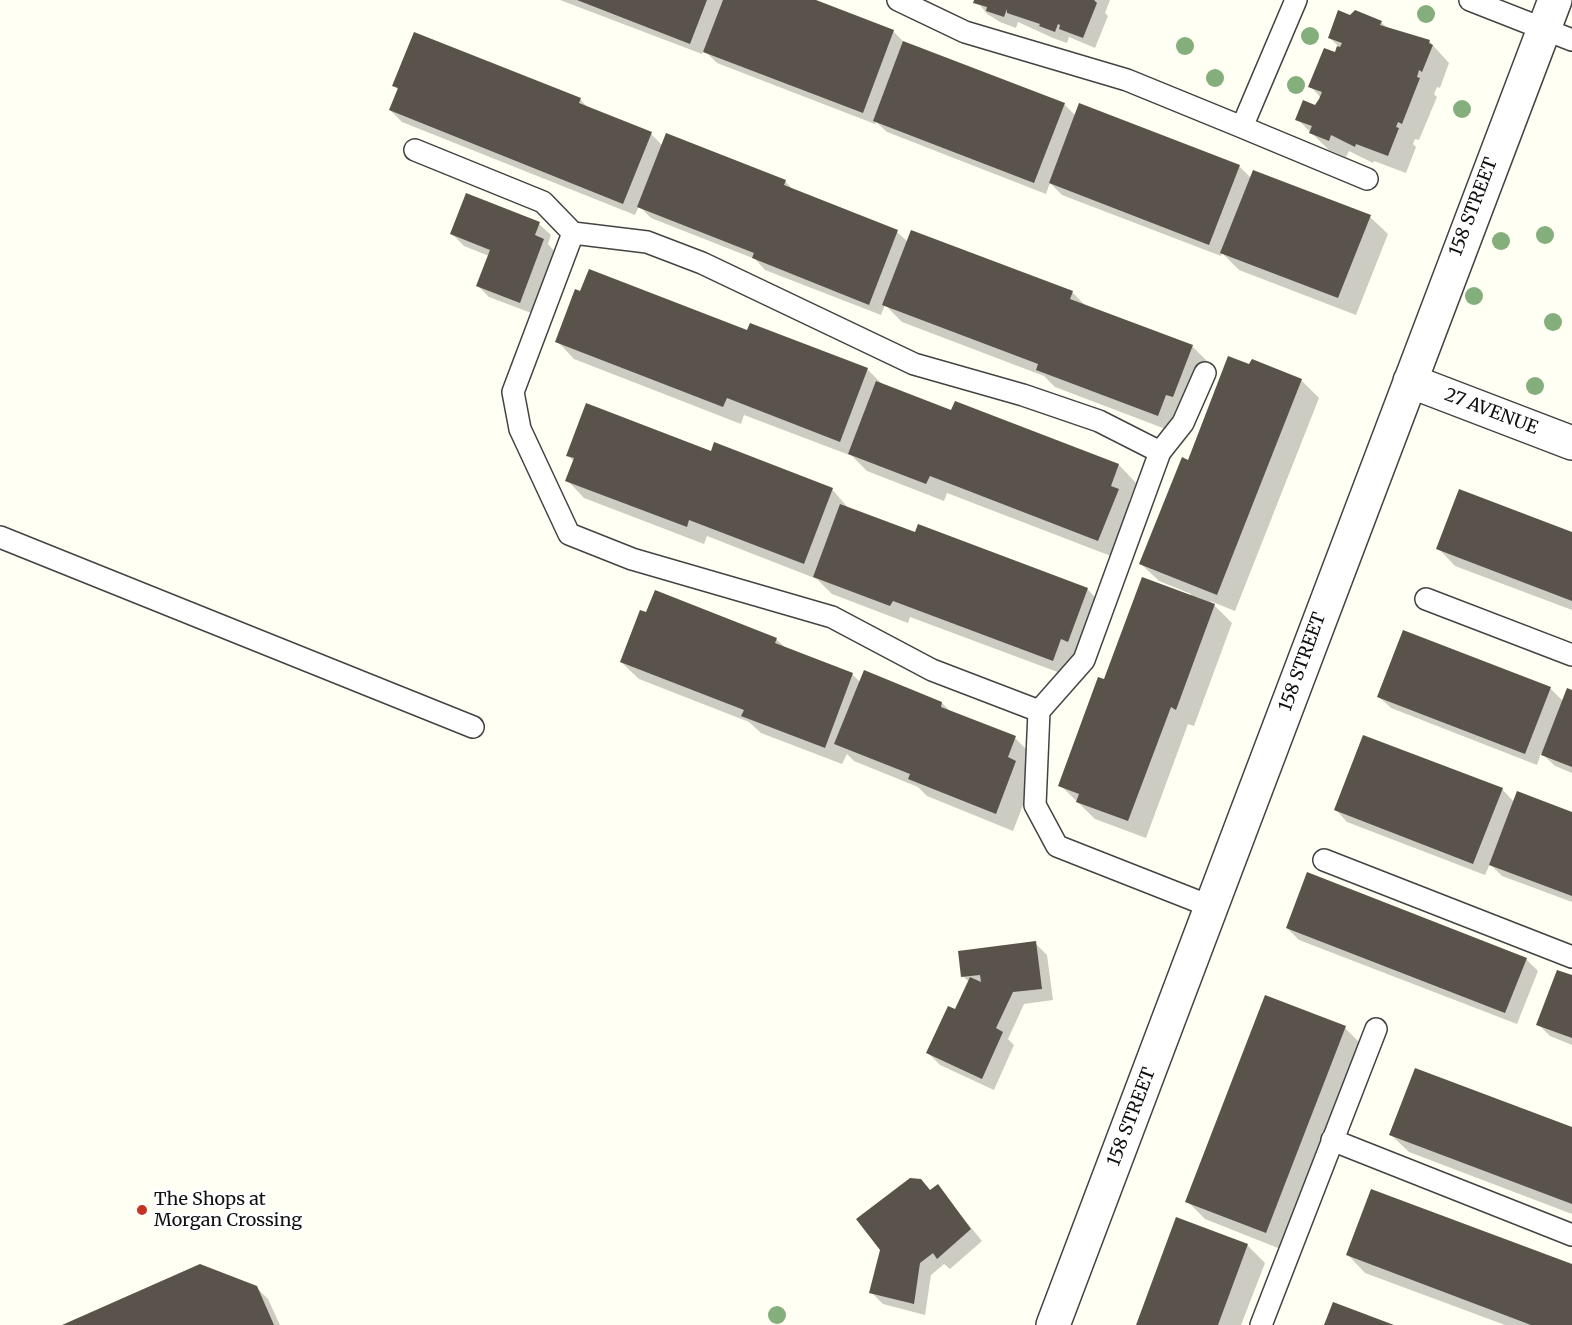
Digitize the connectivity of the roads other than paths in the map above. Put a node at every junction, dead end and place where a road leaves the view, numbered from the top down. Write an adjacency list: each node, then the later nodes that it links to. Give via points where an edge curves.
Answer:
1 (898, 0): 5 (lane, via 965,32 1127,80)
2 (1296, 0): 5 (lane)
3 (1470, 0): 4 (lane)
4 (1557, 22): 10 (street, 158 STREET, via 1450,267)
5 (1242, 127): 7 (lane)
6 (415, 150): 8 (lane, via 543,202)
7 (1367, 179)
8 (573, 233): 12 (lane, via 646,242 702,262 914,364 1099,421); 16 (lane, via 513,392 520,429 569,534 632,560 832,617 932,670)
9 (1205, 373): 12 (lane, via 1184,423)
10 (1410, 381): 11 (street, 27 AVENUE); 19 (street, 158 STREET)
11 (1572, 443)
12 (1160, 452): 16 (lane, via 1084,660)
13 (0, 537): 17 (lane)
14 (1426, 599): 15 (lane)
15 (1572, 656)
16 (1039, 711): 19 (lane, via 1035,805 1057,846)
17 (473, 727)
18 (1324, 860): 20 (lane)
19 (1212, 906): 24 (street, 158 STREET)
20 (1572, 957)
21 (1376, 1029): 22 (lane)
22 (1332, 1140): 23 (lane); 25 (lane)
23 (1572, 1234)
24 (1053, 1325)
25 (1261, 1325)

